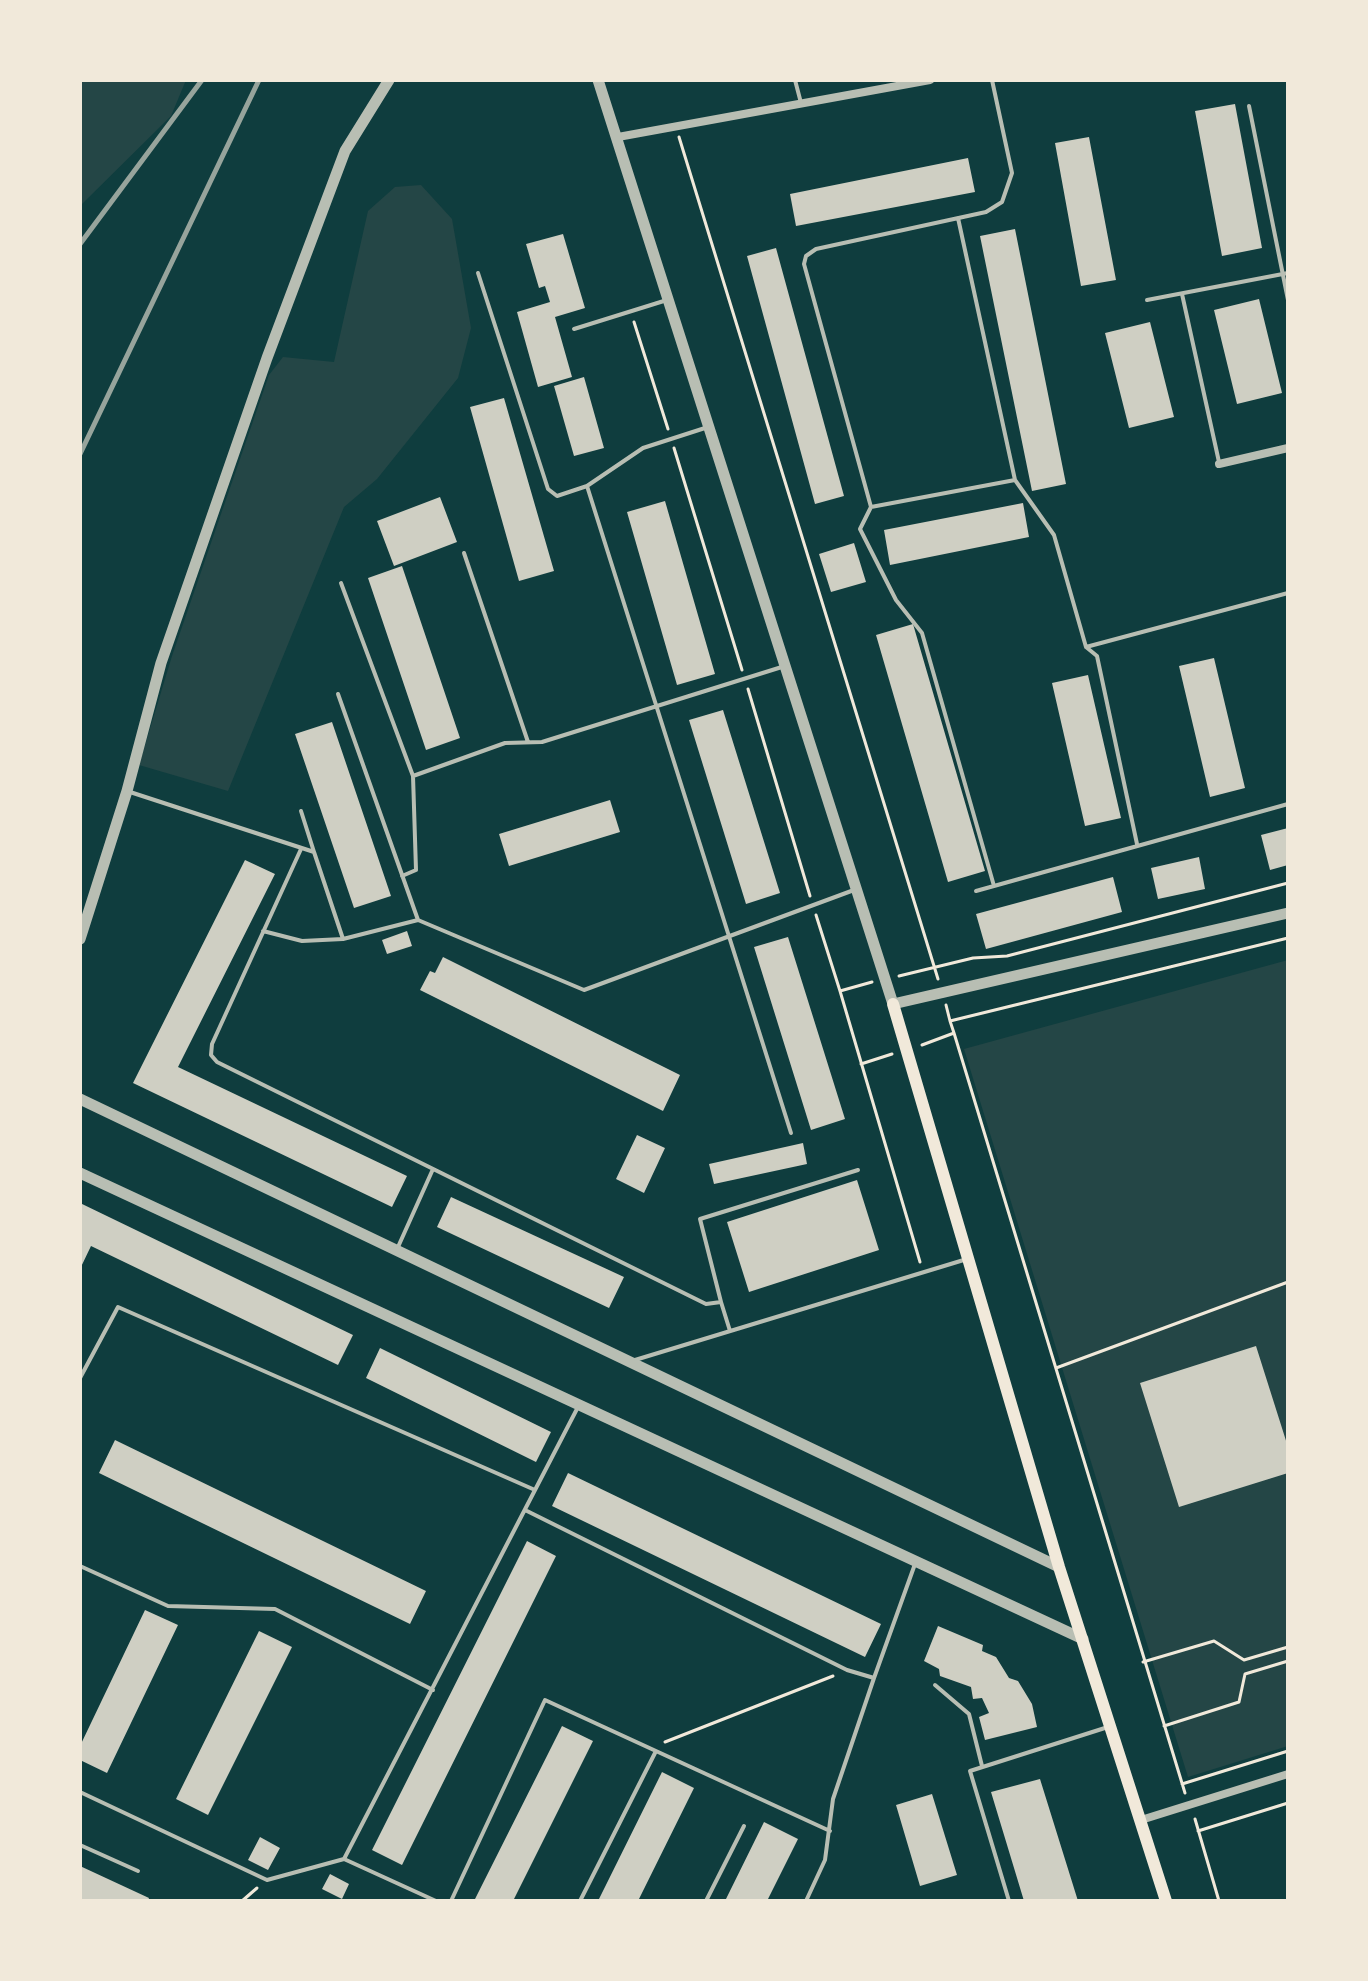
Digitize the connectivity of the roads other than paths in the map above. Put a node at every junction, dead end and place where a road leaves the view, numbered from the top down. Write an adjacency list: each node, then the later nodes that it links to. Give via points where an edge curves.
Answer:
1 (389, 80): 32 (street, via 345,151 267,358 161,663)
2 (598, 80): 8 (street)
3 (795, 80): 6 (lane)
4 (930, 80): 6 (street)
5 (992, 80): 9 (lane, via 1010,184 1002,202)
6 (802, 105): 8 (street)
7 (1249, 106): 11 (lane)
8 (618, 137): 13 (street)
9 (958, 218): 20 (lane); 22 (lane, via 816,249 806,256)
10 (478, 273): 21 (lane, via 548,489 557,496)
11 (1285, 274): 12 (lane); 15 (lane)
12 (1182, 294): 14 (lane); 19 (lane)
13 (670, 300): 16 (lane); 17 (street)
14 (1147, 300)
15 (1288, 300)
16 (574, 329)
17 (710, 427): 21 (lane, via 625,457); 27 (street)
18 (1288, 448): 19 (street)
19 (1219, 464)
20 (1015, 480): 22 (lane); 26 (lane, via 1054,535)
21 (587, 486): 29 (lane)
22 (871, 507): 39 (lane, via 860,529 896,600 922,633)
23 (464, 553): 30 (lane)
24 (341, 583): 31 (lane)
25 (1288, 593): 26 (lane)
26 (1086, 647): 35 (lane, via 1097,656)
27 (786, 666): 29 (lane); 40 (street)
28 (338, 694): 38 (lane)
29 (657, 706): 30 (lane); 45 (lane)
30 (528, 742): 31 (lane, via 505,743)
31 (413, 776): 38 (lane, via 416,870)
32 (127, 791): 36 (lane); 46 (street)
33 (1288, 804): 35 (lane)
34 (301, 811): 37 (lane)
35 (1137, 844): 39 (lane)
36 (301, 849): 37 (lane); 44 (lane)
37 (314, 852): 47 (lane)
38 (402, 876): 43 (lane)
39 (994, 886): 41 (lane)
40 (857, 889): 45 (lane); 48 (street)
41 (976, 891)
42 (1288, 913): 48 (street)
43 (418, 920): 45 (lane, via 584,990); 47 (lane)
44 (263, 931): 47 (lane, via 302,941); 51 (lane, via 211,1055)
45 (729, 936): 50 (lane)
46 (80, 939)
47 (343, 939)
48 (893, 1004): 55 (main road)
49 (80, 1099): 54 (street)
50 (791, 1133)
51 (433, 1169): 54 (lane); 56 (lane, via 706,1304)
52 (858, 1170): 56 (lane, via 700,1219)
53 (80, 1173): 60 (street)
54 (396, 1250): 58 (street)
55 (969, 1258): 57 (lane); 65 (main road)
56 (721, 1302): 57 (lane)
57 (730, 1331): 58 (lane)
58 (630, 1362): 65 (street)
59 (80, 1378): 61 (lane, via 118,1307)
60 (579, 1404): 61 (lane); 63 (street)
61 (535, 1490): 62 (lane)
62 (525, 1510): 67 (lane, via 847,1670); 69 (lane)
63 (916, 1563): 66 (street); 67 (lane)
64 (80, 1566): 69 (lane, via 168,1606 275,1609)
65 (1059, 1567): 66 (main road)
66 (1083, 1639): 70 (main road)
67 (874, 1678): 77 (lane, via 833,1799)
68 (935, 1685): 72 (lane, via 969,1714)
69 (433, 1690): 79 (lane)
70 (1112, 1726): 72 (lane); 75 (main road)
71 (653, 1749): 77 (lane); 82 (lane, via 545,1700); 83 (lane)
72 (982, 1766): 86 (lane, via 970,1771)
73 (1288, 1774): 75 (street)
74 (80, 1792): 79 (lane, via 267,1880)
75 (1141, 1820): 87 (main road)
76 (744, 1826): 84 (lane)
77 (830, 1831): 85 (lane, via 825,1860)
78 (80, 1845): 80 (lane)
79 (344, 1859): 81 (lane)
80 (138, 1871)
81 (436, 1901)
82 (451, 1901)
83 (580, 1901)
84 (706, 1901)
85 (806, 1901)
86 (1009, 1901)
87 (1166, 1901)

